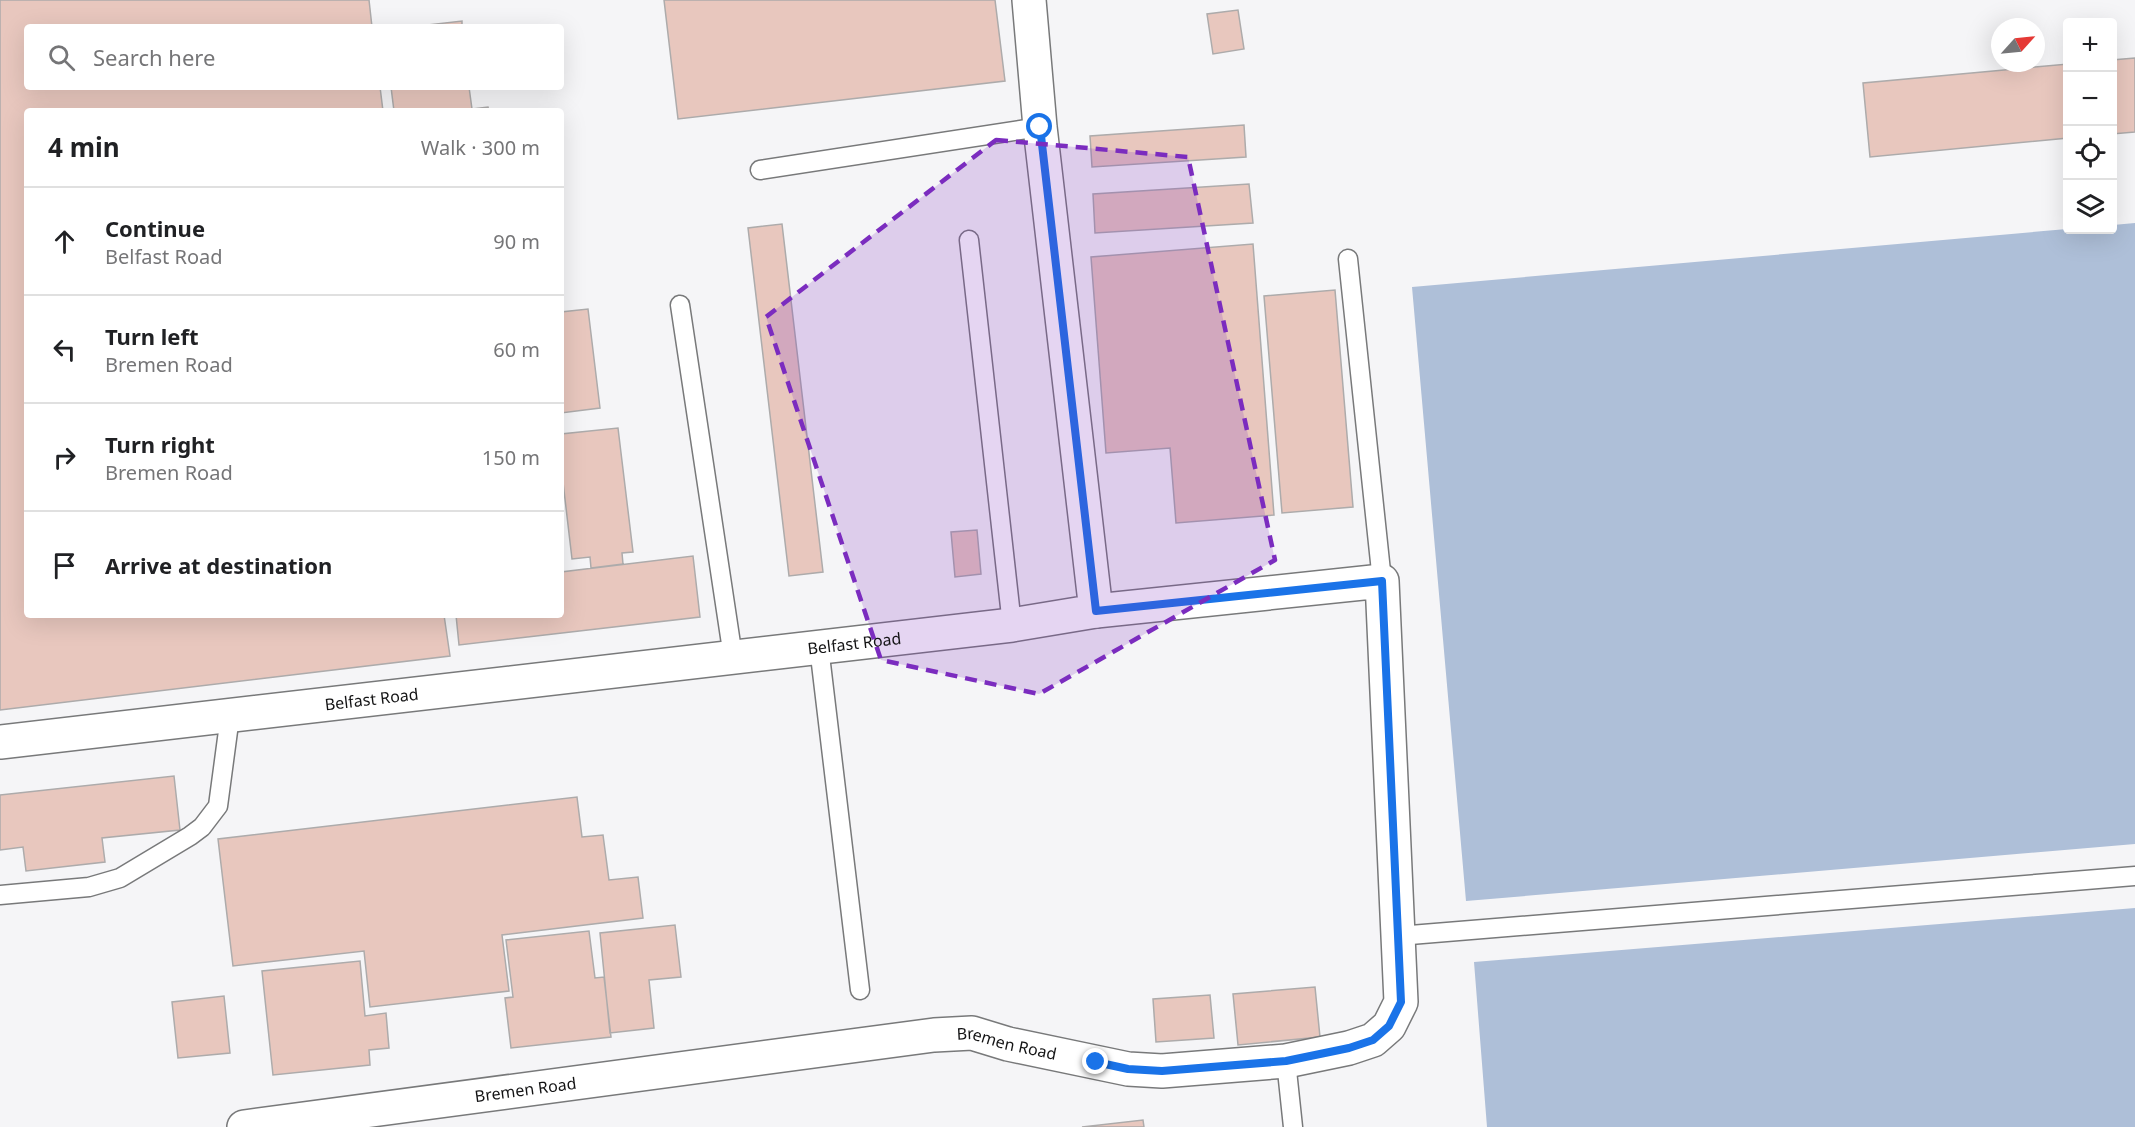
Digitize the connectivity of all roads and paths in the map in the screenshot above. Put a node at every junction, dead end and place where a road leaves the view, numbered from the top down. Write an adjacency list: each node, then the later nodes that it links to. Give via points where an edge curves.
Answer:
1 (1029, 0): 2 (street)
2 (1040, 127): 3 (lane); 8 (street)
3 (760, 170)
4 (969, 240): 9 (lane)
5 (1348, 259): 7 (lane)
6 (680, 305): 11 (lane)
7 (1382, 581): 8 (street); 16 (street, Bremen Road)
8 (1096, 611): 9 (street, Belfast Road)
9 (1012, 625): 10 (street, Belfast Road)
10 (819, 647): 11 (street, Belfast Road); 17 (lane)
11 (733, 657): 12 (street, Belfast Road)
12 (230, 716): 13 (street, Belfast Road); 15 (lane, via 218,806 202,827 120,878 89,887)
13 (0, 742)
14 (2135, 876): 16 (lane)
15 (0, 895)
16 (1398, 936): 18 (street, Bremen Road, via 1401,1002 1389,1026 1373,1040)
17 (860, 990)
18 (1286, 1061): 19 (street, Bremen Road, via 1162,1071 1128,1069 972,1034 934,1035); 20 (lane)
19 (244, 1127)
20 (1293, 1127)

